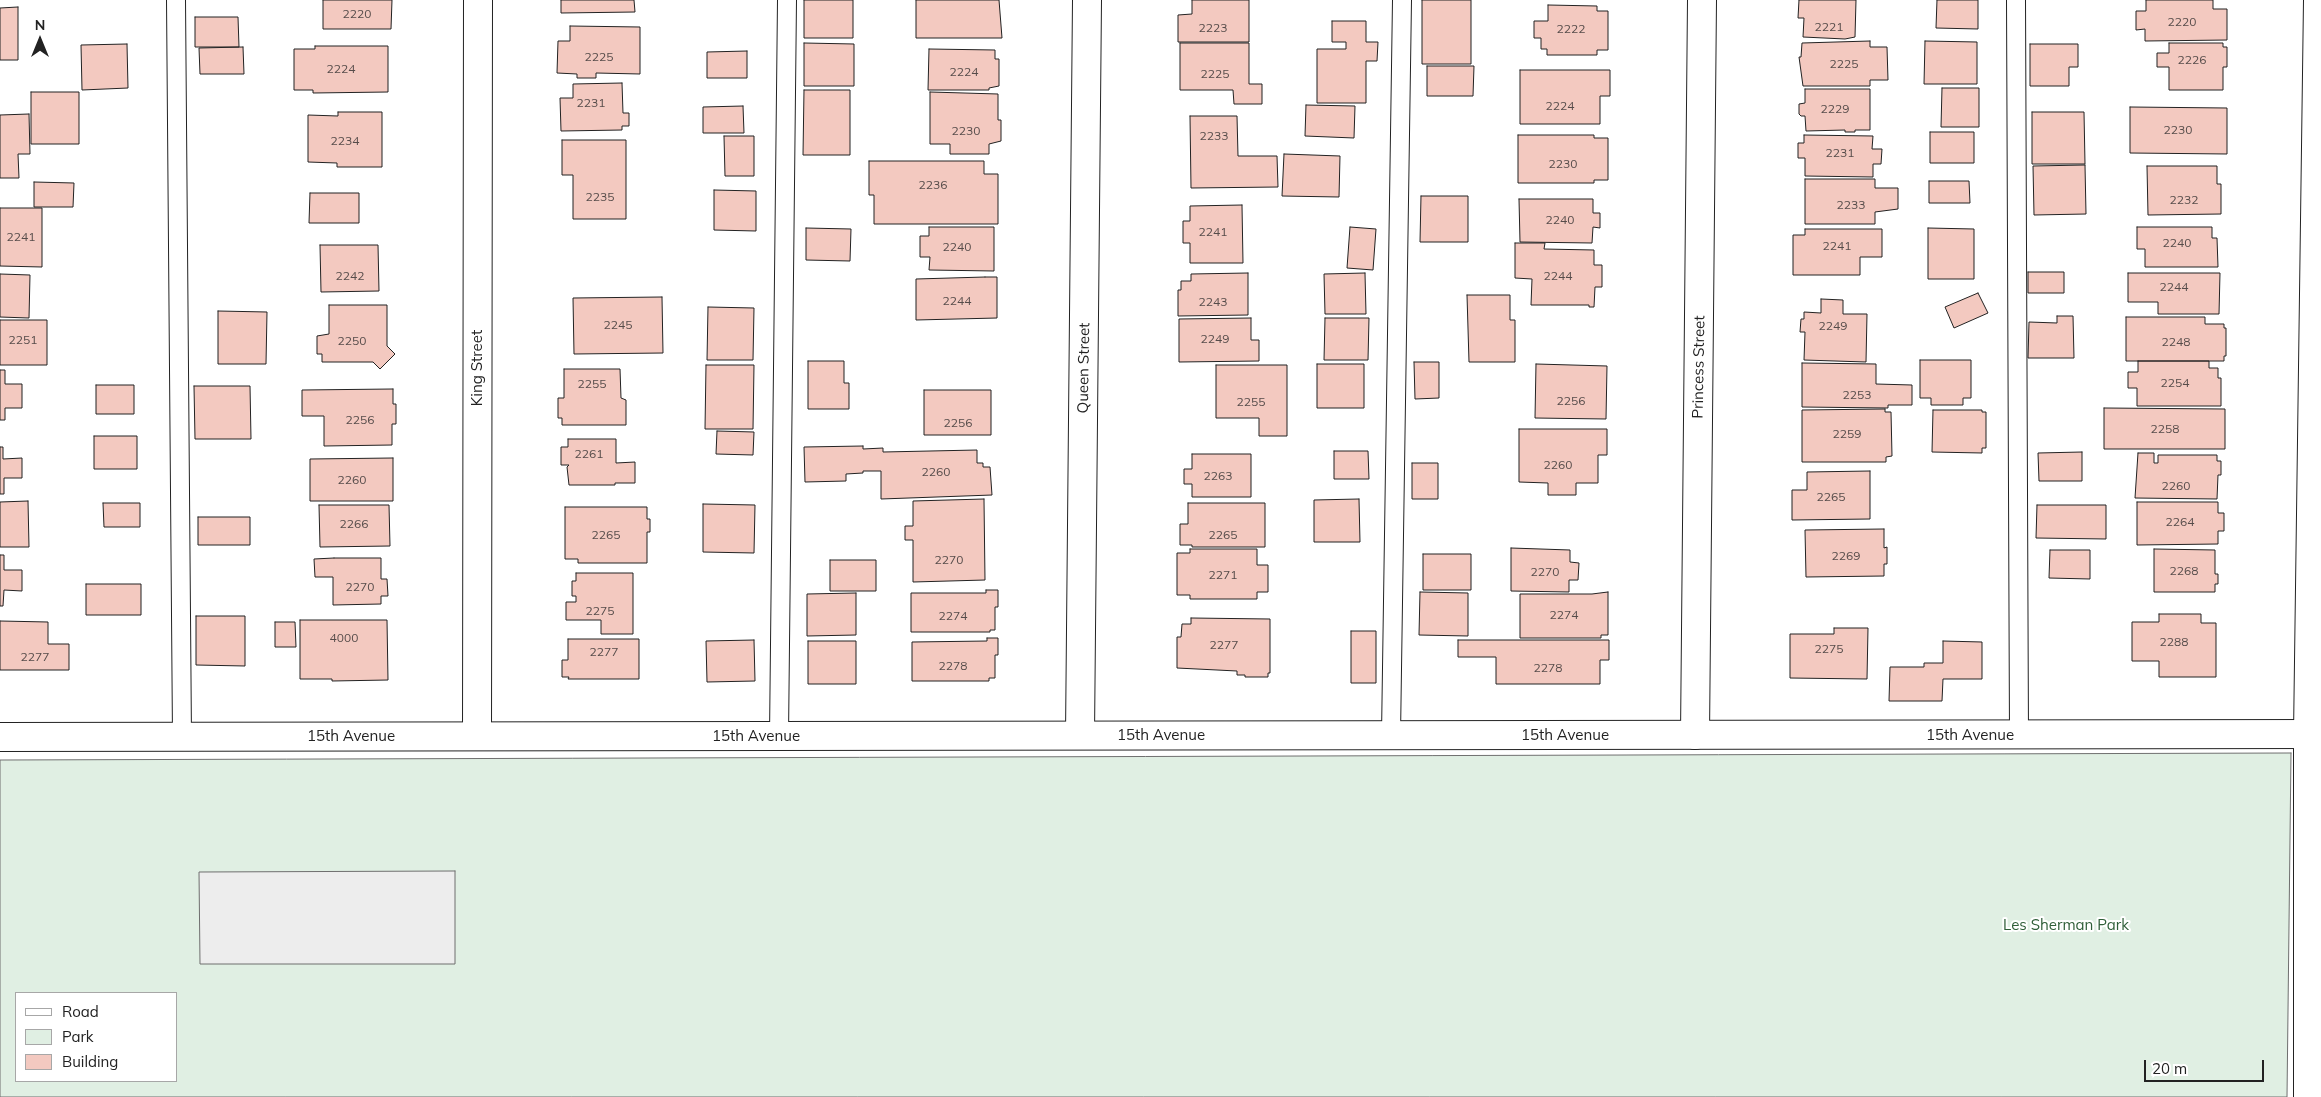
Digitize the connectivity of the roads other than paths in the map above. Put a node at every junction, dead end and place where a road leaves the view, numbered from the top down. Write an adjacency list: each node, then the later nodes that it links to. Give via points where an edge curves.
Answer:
1 (176, 0): 17 (lane)
2 (478, 0): 14 (street, King Street)
3 (787, 0): 15 (lane)
4 (1087, 0): 10 (street, Queen Street)
5 (1402, 0): 11 (lane)
6 (1702, 0): 12 (street, Princess Street)
7 (2016, 0): 13 (lane)
8 (2318, 0): 9 (street)
9 (2315, 734): 13 (street, 15th Avenue); 18 (street)
10 (1080, 735): 11 (street, 15th Avenue); 15 (street, 15th Avenue)
11 (1391, 735): 12 (street, 15th Avenue)
12 (1696, 735): 13 (street, 15th Avenue)
13 (2018, 735)
14 (477, 736): 15 (street, 15th Avenue); 17 (street, 15th Avenue)
15 (779, 736)
16 (0, 737): 17 (street, 15th Avenue)
17 (182, 737)
18 (2308, 1097)

